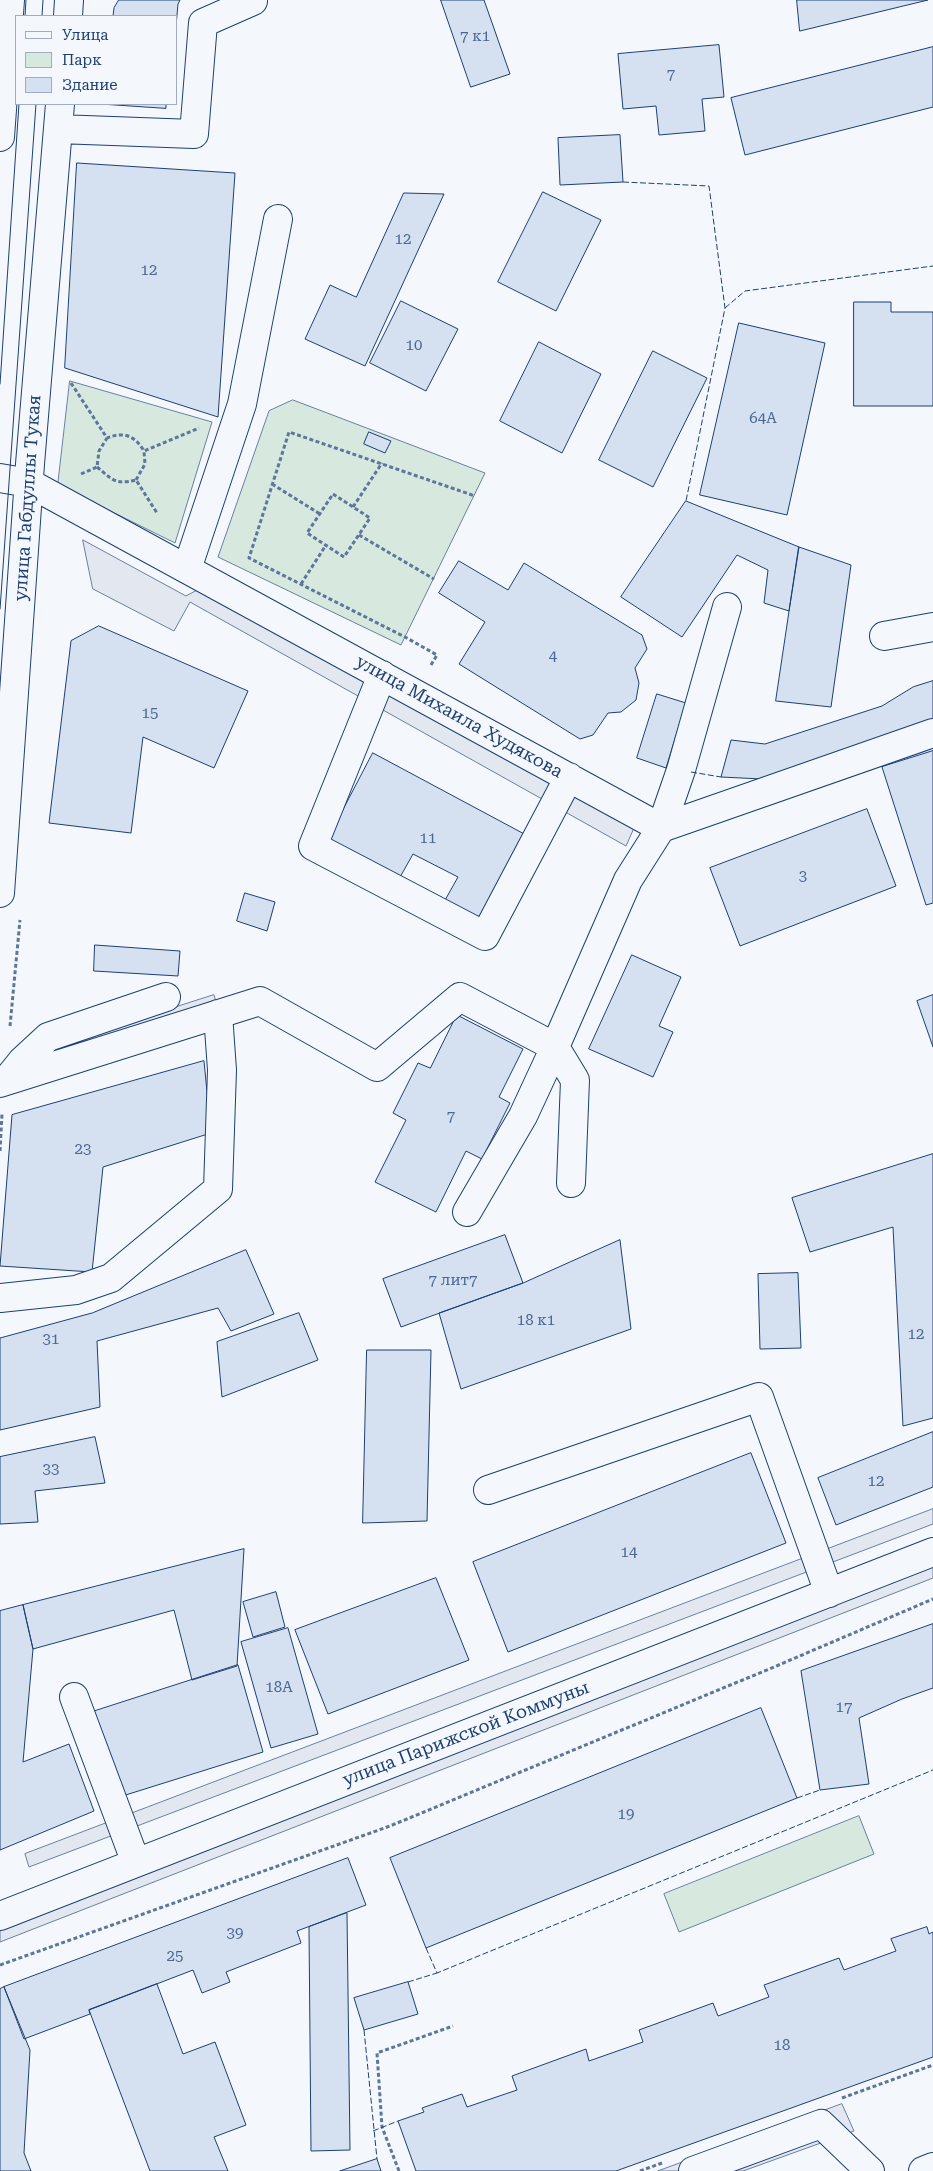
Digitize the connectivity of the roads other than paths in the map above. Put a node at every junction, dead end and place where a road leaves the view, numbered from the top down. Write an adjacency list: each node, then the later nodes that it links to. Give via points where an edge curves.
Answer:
1 (10, 0): 6 (street)
2 (69, 0): 4 (street)
3 (253, 2): 5 (street, via 204,23 194,134)
4 (68, 15)
5 (59, 117): 9 (street, улица Габдуллы Тукая)
6 (0, 137)
7 (278, 219): 10 (street, via 242,404)
8 (0, 478): 9 (street, улица Михаила Худякова)
9 (29, 483): 10 (street, улица Михаила Худякова); 18 (street, улица Габдуллы Тукая)
10 (187, 569): 14 (street, улица Михаила Худякова)
11 (727, 607): 17 (street, via 682,770)
12 (933, 627): 13 (street)
13 (884, 636)
14 (382, 675): 16 (street, улица Михаила Худякова); 16 (street, via 313,846 485,936)
15 (933, 733): 17 (street)
16 (569, 777): 17 (street, улица Михаила Худякова)
17 (661, 828): 21 (street, via 628,880)
18 (0, 893)
19 (166, 997): 22 (street, via 48,1037)
20 (218, 1014): 21 (street, via 260,1001 377,1067 460,997); 22 (street); 25 (street, via 222,1070 218,1189 111,1278 76,1290)
21 (555, 1047): 23 (street, via 575,1080); 24 (street, via 523,1116)
22 (2, 1082)
23 (571, 1183)
24 (467, 1212)
25 (0, 1298)
26 (488, 1490): 28 (street, via 759,1397)
27 (933, 1552): 28 (street, улица Парижской Коммуны)
28 (829, 1593): 30 (street, улица Парижской Коммуны)
29 (74, 1697): 30 (street)
30 (136, 1863): 31 (street, улица Парижской Коммуны)
31 (0, 1916)
32 (933, 2167): 35 (street)
33 (693, 2171): 34 (street, via 821,2124)
34 (870, 2171)
35 (923, 2171)

